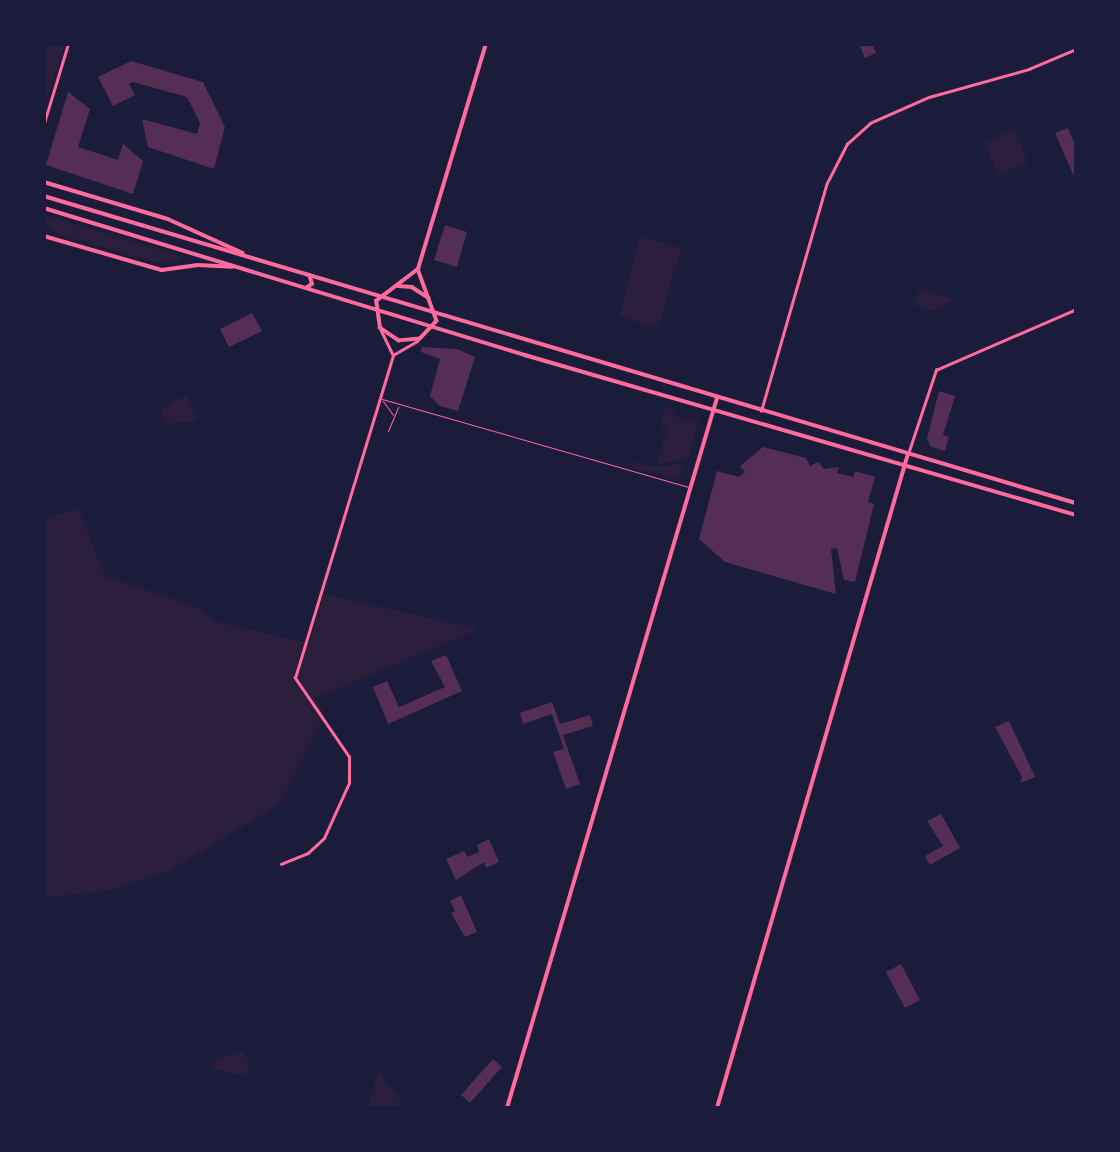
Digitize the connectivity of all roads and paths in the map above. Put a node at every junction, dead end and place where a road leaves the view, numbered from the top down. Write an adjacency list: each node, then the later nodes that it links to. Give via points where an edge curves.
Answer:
1 (68, 44): 4 (street)
2 (486, 44): 11 (main road)
3 (1076, 49): 28 (street, via 1029,69 929,97 870,123 847,144 827,183)
4 (44, 123)
5 (44, 182): 9 (main road, via 185,225)
6 (44, 196): 9 (main road)
7 (44, 208): 10 (main road)
8 (44, 236): 10 (main road, via 162,270 210,265)
9 (255, 258): 12 (main road)
10 (242, 269): 14 (main road)
11 (418, 269): 13 (main road); 16 (main road)
12 (309, 274): 14 (main road, via 312,284); 15 (main road)
13 (393, 288): 15 (main road); 16 (main road, via 412,287)
14 (304, 289): 18 (main road)
15 (380, 296): 18 (main road); 19 (main road)
16 (430, 300): 19 (main road)
17 (1076, 309): 31 (street, via 936,370)
18 (374, 310): 20 (main road); 21 (main road)
19 (438, 317): 21 (main road); 24 (main road)
20 (380, 328): 22 (main road, via 399,341); 23 (street)
21 (435, 328): 22 (main road); 27 (main road)
22 (420, 340): 23 (street)
23 (393, 355): 25 (street)
24 (717, 398): 27 (main road); 28 (main road)
25 (382, 399): 26 (lane); 29 (lane); 36 (street, via 295,678 351,761 346,794 319,843)
26 (399, 406): 29 (lane); 33 (lane)
27 (714, 410): 32 (main road); 33 (main road)
28 (761, 411): 31 (main road)
29 (393, 415): 30 (lane)
30 (388, 430)
31 (908, 454): 32 (main road); 34 (main road)
32 (905, 465): 35 (main road); 38 (main road)
33 (690, 488): 37 (main road)
34 (1076, 503)
35 (1076, 515)
36 (281, 864)
37 (507, 1108)
38 (717, 1108)

